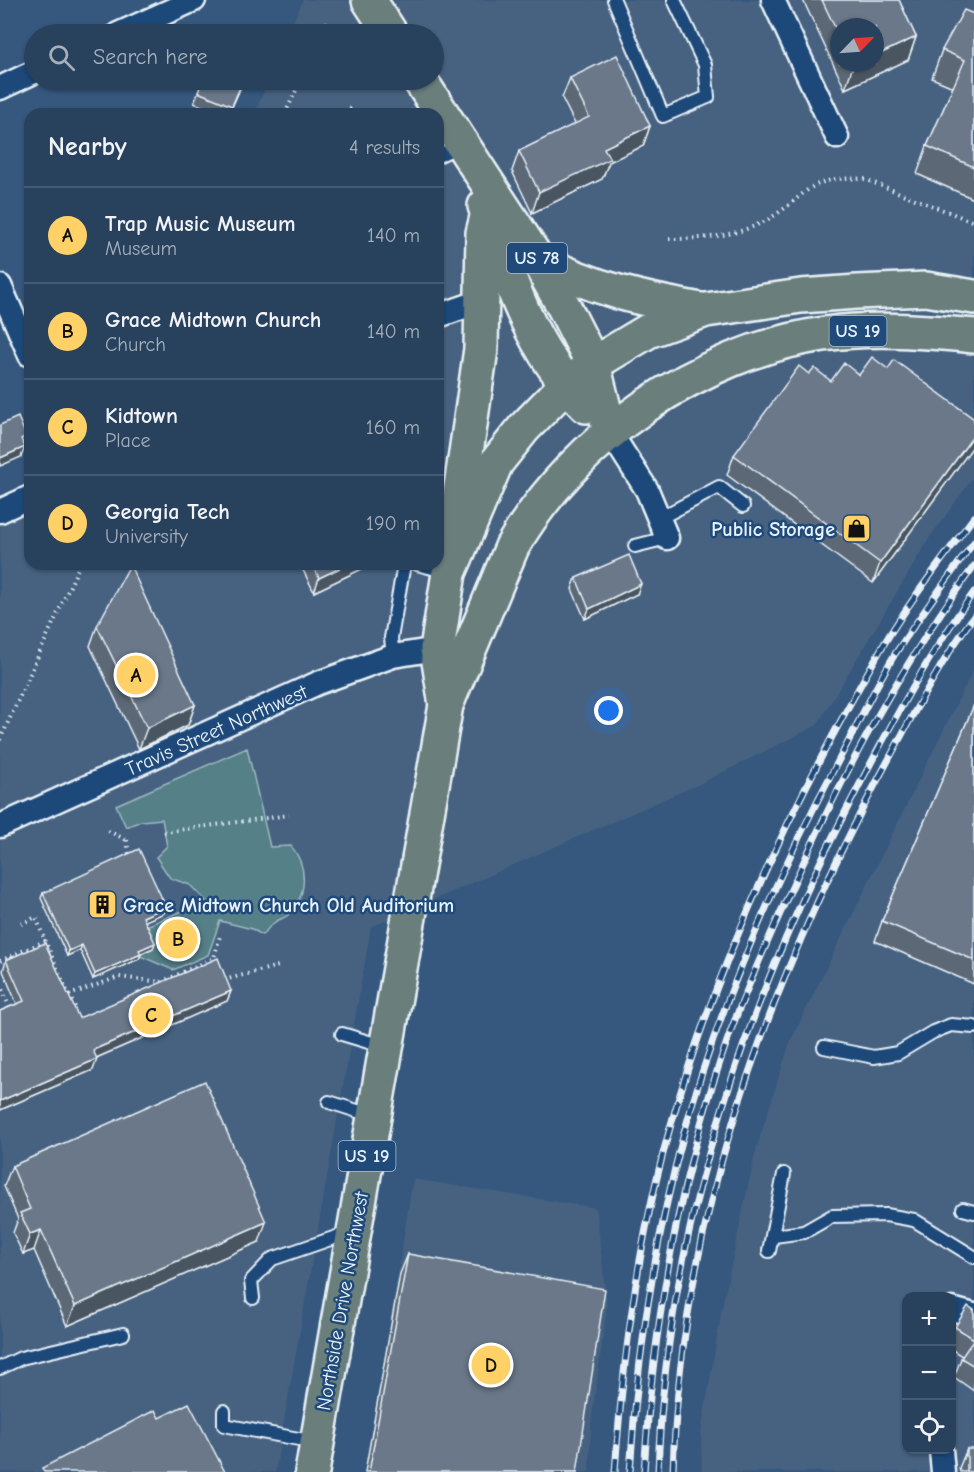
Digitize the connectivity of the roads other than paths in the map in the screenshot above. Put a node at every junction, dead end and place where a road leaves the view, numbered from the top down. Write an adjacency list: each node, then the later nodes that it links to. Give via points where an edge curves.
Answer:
1 (194, 0): 6 (street)
2 (369, 0): 7 (main road)
3 (614, 0): 4 (lane, via 663,116 708,97 705,65)
4 (674, 0)
5 (773, 0): 13 (street)
6 (140, 24)
7 (385, 24)
8 (24, 76): 9 (street)
9 (1, 84)
10 (425, 90): 11 (main road, US 78)
11 (434, 108)
12 (444, 127): 14 (main road, US 78)
13 (837, 137)
14 (457, 153): 15 (main road, US 78); 16 (main road, US 78)
15 (488, 213): 19 (main road, US 78, via 483,233); 25 (main road, via 526,322)
16 (537, 260): 20 (main road, via 563,274 620,294); 24 (main road, US 78)
17 (0, 286): 23 (street)
18 (974, 297): 20 (main road, Northside Drive Northwest / US 19, via 926,289 857,292)
19 (484, 300): 21 (street); 34 (main road, US 78, via 481,349)
20 (706, 310): 24 (main road, Northside Drive Northwest / US 19, via 648,331)
21 (444, 314)
22 (974, 336): 26 (main road, Northside Drive Northwest / US 19, via 860,331 782,342 701,375 649,403)
23 (24, 341)
24 (593, 364): 25 (main road, Northside Drive Northwest / US 19); 26 (main road, US 78)
25 (566, 385): 26 (main road); 34 (main road, Northside Drive Northwest / US 19, via 496,463)
26 (610, 432): 30 (street, via 647,490); 37 (main road, Northside Drive Northwest / US 19, via 559,480 512,547)
27 (24, 500): 29 (street)
28 (743, 506): 30 (lane, via 719,487)
29 (0, 510)
30 (664, 528): 31 (lane)
31 (635, 546)
32 (403, 570): 36 (lane, via 391,638)
33 (438, 570): 34 (lane)
34 (449, 573): 35 (main road, Northside Drive Northwest / US 19)
35 (437, 649): 36 (street, Travis Street Northwest); 37 (main road, Northside Drive Northwest / US 19)
36 (393, 656): 38 (street, Travis Street Northwest, via 318,683)
37 (446, 705): 42 (main road, Northside Drive Northwest / US 19)
38 (0, 826)
39 (974, 1028): 41 (lane, via 951,1025 898,1053 874,1057)
40 (342, 1034): 42 (lane)
41 (824, 1047)
42 (386, 1048): 44 (main road, Northside Drive Northwest / US 19)
43 (329, 1102): 44 (lane)
44 (374, 1116): 46 (main road, Northside Drive Northwest / US 19)
45 (784, 1174): 47 (lane)
46 (354, 1232): 50 (lane, via 272,1258 251,1281); 57 (main road, Northside Drive Northwest / US 19)
47 (774, 1236): 48 (lane); 49 (lane, via 804,1232 832,1216 886,1215 914,1220)
48 (769, 1251)
49 (974, 1257)
50 (253, 1298)
51 (956, 1310): 52 (street)
52 (974, 1315)
53 (123, 1334): 54 (lane, via 21,1358)
54 (0, 1368)
55 (224, 1411): 57 (lane, via 224,1425)
56 (941, 1454): 58 (street)
57 (314, 1457)
58 (943, 1472)

